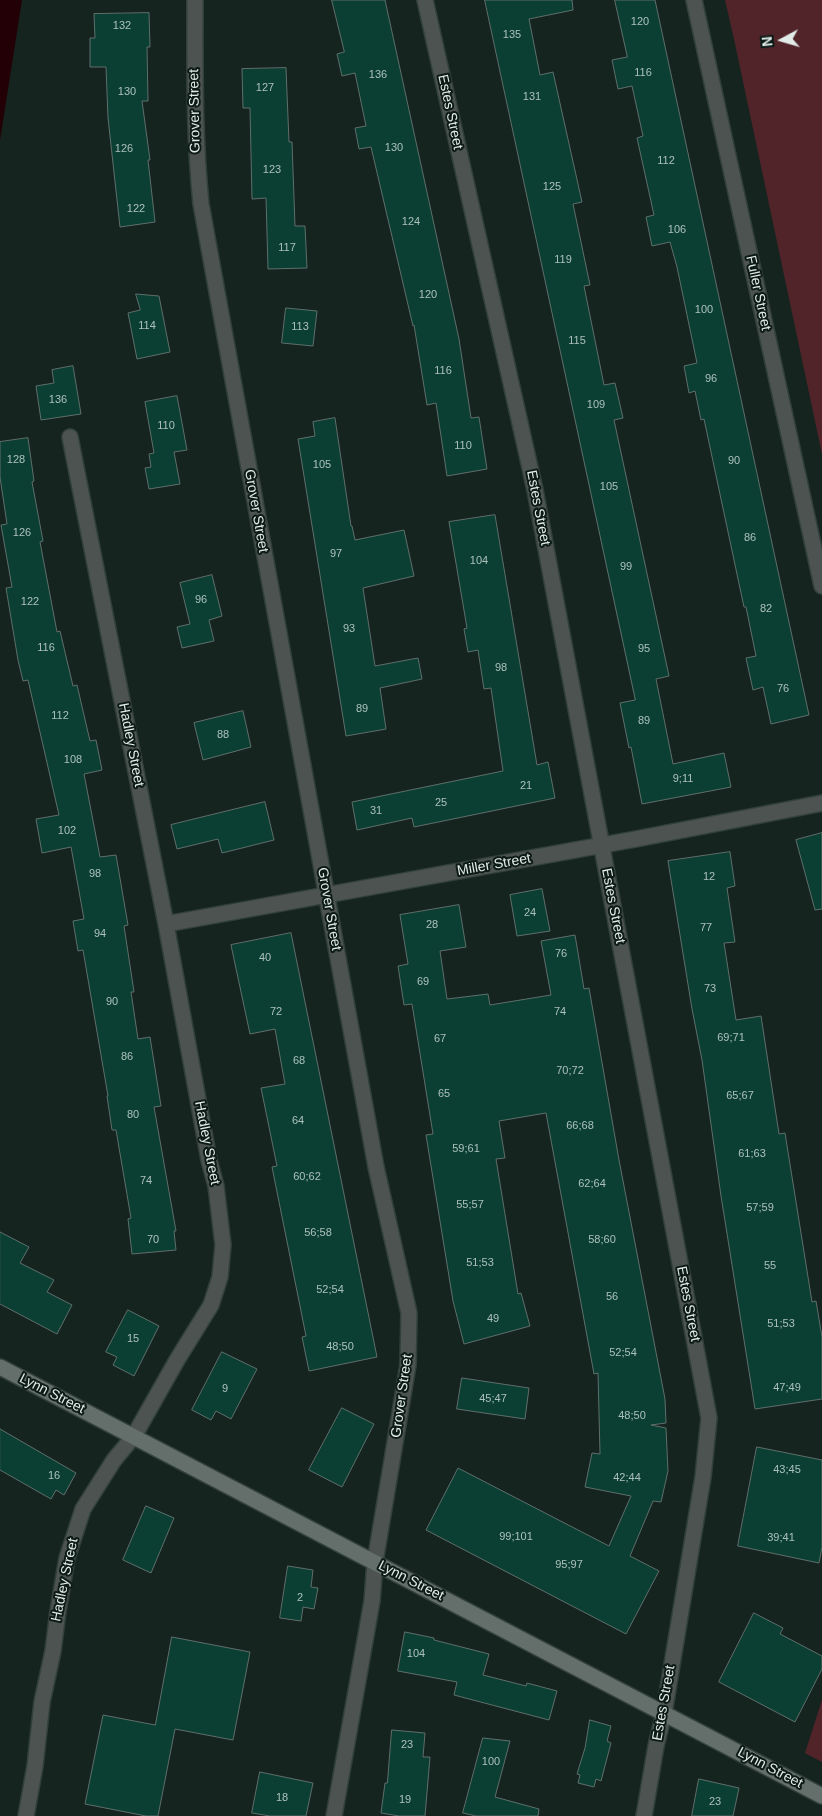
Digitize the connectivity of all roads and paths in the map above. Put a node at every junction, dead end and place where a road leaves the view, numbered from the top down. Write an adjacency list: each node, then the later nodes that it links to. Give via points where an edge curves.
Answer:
1 (195, 0): 8 (street, Grover Street, via 196,162 201,204)
2 (425, 0): 7 (street, Estes Street, via 535,490)
3 (694, 0): 5 (street, Fuller Street)
4 (70, 437): 9 (street, Hadley Street)
5 (822, 586)
6 (822, 803): 7 (street, Miller Street)
7 (601, 845): 8 (street, Miller Street); 13 (street, Estes Street, via 709,1418 703,1477)
8 (326, 895): 9 (street, Miller Street); 12 (street, Grover Street, via 376,1167 409,1313 408,1365)
9 (166, 924): 11 (street, Hadley Street, via 216,1186 223,1245 220,1277 211,1305)
10 (0, 1367): 11 (main road, Lynn Street)
11 (134, 1436): 12 (main road, Lynn Street); 15 (street, Hadley Street, via 114,1460 83,1509 67,1558)
12 (375, 1562): 13 (main road, Lynn Street); 16 (street, Grover Street, via 372,1601)
13 (664, 1713): 14 (main road, Lynn Street); 17 (street, Estes Street)
14 (822, 1796)
15 (26, 1816)
16 (334, 1816)
17 (644, 1816)

